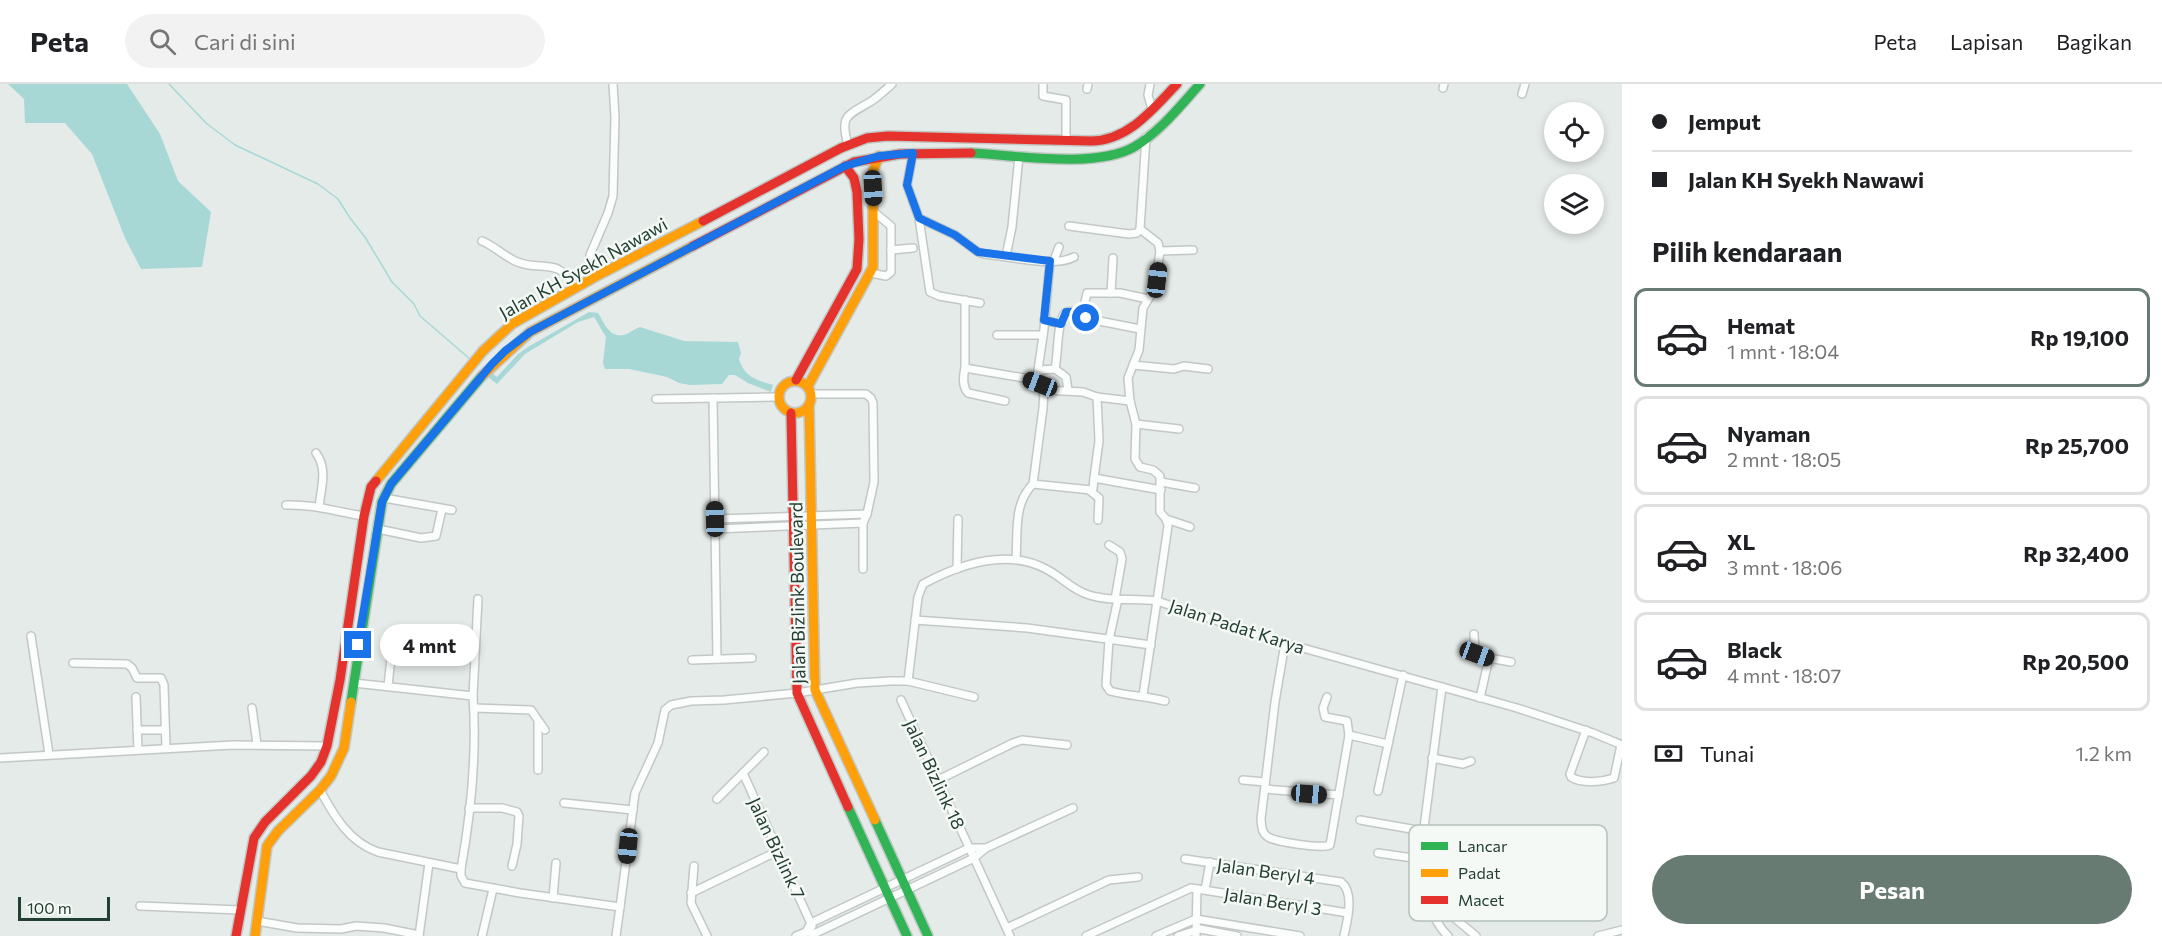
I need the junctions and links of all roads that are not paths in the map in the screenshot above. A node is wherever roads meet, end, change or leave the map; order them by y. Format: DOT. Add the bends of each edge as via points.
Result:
graph roads {
  1 [pos="613,84"];
  2 [pos="892,84"];
  3 [pos="1043,84"];
  4 [pos="1150,84"];
  5 [pos="1177,84"];
  6 [pos="1200,84"];
  7 [pos="1525,84"];
  8 [pos="1522,94"];
  9 [pos="1152,109"];
  10 [pos="1146,137"];
  11 [pos="1066,140"];
  12 [pos="848,145"];
  13 [pos="913,153"];
  14 [pos="879,156"];
  15 [pos="1019,156"];
  16 [pos="845,166"];
  17 [pos="874,212"];
  18 [pos="919,218"];
  19 [pos="1069,226"];
  20 [pos="1140,229"];
  21 [pos="482,242"];
  22 [pos="1059,247"];
  23 [pos="913,248"];
  24 [pos="891,250"];
  25 [pos="1193,250"];
  26 [pos="1160,251"];
  27 [pos="1006,256"];
  28 [pos="1074,257"];
  29 [pos="1113,258"];
  30 [pos="1052,260"];
  31 [pos="871,273"];
  32 [pos="593,278"];
  33 [pos="576,288"];
  34 [pos="1111,293"];
  35 [pos="1148,299"];
  36 [pos="965,300"];
  37 [pos="980,303"];
  38 [pos="1083,312"];
  39 [pos="1044,320"];
  40 [pos="1061,324"];
  41 [pos="1140,329"];
  42 [pos="997,335"];
  43 [pos="1043,335"];
  44 [pos="1133,364"];
  45 [pos="965,368"];
  46 [pos="1055,369"];
  47 [pos="1208,369"];
  48 [pos="1038,370"];
  49 [pos="799,376"];
  50 [pos="1042,387"];
  51 [pos="810,390"];
  52 [pos="1068,390"];
  53 [pos="778,397"];
  54 [pos="1097,397"];
  55 [pos="713,398"];
  56 [pos="656,399"];
  57 [pos="1005,401"];
  58 [pos="1130,401"];
  59 [pos="809,405"];
  60 [pos="791,413"];
  61 [pos="1136,424"];
  62 [pos="1179,429"];
  63 [pos="316,453"];
  64 [pos="1094,478"];
  65 [pos="1033,484"];
  66 [pos="1161,486"];
  67 [pos="1195,488"];
  68 [pos="1089,490"];
  69 [pos="384,498"];
  70 [pos="286,506"];
  71 [pos="318,507"];
  72 [pos="442,508"];
  73 [pos="452,510"];
  74 [pos="867,514"];
  75 [pos="364,516"];
  76 [pos="715,519"];
  77 [pos="958,519"];
  78 [pos="1166,519"];
  79 [pos="811,520"];
  80 [pos="1098,520"];
  81 [pos="793,521"];
  82 [pos="862,523"];
  83 [pos="1190,527"];
  84 [pos="378,529"];
  85 [pos="715,529"];
  86 [pos="1108,545"];
  87 [pos="1016,560"];
  88 [pos="863,569"];
  89 [pos="957,569"];
  90 [pos="478,599"];
  91 [pos="1116,599"];
  92 [pos="1158,601"];
  93 [pos="915,620"];
  94 [pos="1474,634"];
  95 [pos="31,636"];
  96 [pos="393,639"];
  97 [pos="1109,640"];
  98 [pos="345,643"];
  99 [pos="1285,643"];
  100 [pos="358,645"];
  101 [pos="1151,645"];
  102 [pos="752,658"];
  103 [pos="1489,658"];
  104 [pos="717,659"];
  105 [pos="692,660"];
  106 [pos="1511,662"];
  107 [pos="73,663"];
  108 [pos="796,672"];
  109 [pos="813,672"];
  110 [pos="1403,675"];
  111 [pos="908,681"];
  112 [pos="354,683"];
  113 [pos="388,686"];
  114 [pos="1442,687"];
  115 [pos="815,690"];
  116 [pos="797,693"];
  117 [pos="1143,695"];
  118 [pos="473,696"];
  119 [pos="135,697"];
  120 [pos="974,697"];
  121 [pos="1327,697"];
  122 [pos="1480,698"];
  123 [pos="901,700"];
  124 [pos="1165,701"];
  125 [pos="252,708"];
  126 [pos="474,708"];
  127 [pos="822,709"];
  128 [pos="807,717"];
  129 [pos="538,720"];
  130 [pos="137,730"];
  131 [pos="165,730"];
  132 [pos="545,730"];
  133 [pos="1586,730"];
  134 [pos="1349,735"];
  135 [pos="257,744"];
  136 [pos="1388,744"];
  137 [pos="1067,745"];
  138 [pos="1621,745"];
  139 [pos="327,746"];
  140 [pos="166,748"];
  141 [pos="138,750"];
  142 [pos="764,752"];
  143 [pos="49,754"];
  144 [pos="0,758"];
  145 [pos="1432,758"];
  146 [pos="1471,761"];
  147 [pos="538,770"];
  148 [pos="743,773"];
  149 [pos="938,780"];
  150 [pos="1243,780"];
  151 [pos="1265,786"];
  152 [pos="320,790"];
  153 [pos="1378,791"];
  154 [pos="1339,795"];
  155 [pos="717,798"];
  156 [pos="564,802"];
  157 [pos="470,808"];
  158 [pos="1073,808"];
  159 [pos="633,810"];
  160 [pos="1360,820"];
  161 [pos="1425,825"];
  162 [pos="1409,828"];
  163 [pos="969,848"];
  164 [pos="986,848"];
  165 [pos="778,851"];
  166 [pos="1378,853"];
  167 [pos="1409,856"];
  168 [pos="975,858"];
  169 [pos="1185,859"];
  170 [pos="1210,862"];
  171 [pos="429,863"];
  172 [pos="556,863"];
  173 [pos="512,866"];
  174 [pos="694,866"];
  175 [pos="461,869"];
  176 [pos="1138,877"];
  177 [pos="905,885"];
  178 [pos="493,889"];
  179 [pos="886,889"];
  180 [pos="1201,889"];
  181 [pos="691,893"];
  182 [pos="553,898"];
  183 [pos="891,898"];
  184 [pos="140,906"];
  185 [pos="620,907"];
  186 [pos="240,910"];
  187 [pos="1348,913"];
  188 [pos="257,921"];
  189 [pos="1437,921"];
  190 [pos="1458,921"];
  191 [pos="811,923"];
  192 [pos="1195,927"];
  193 [pos="1007,928"];
  194 [pos="1622,930"];
  195 [pos="806,932"];
  196 [pos="817,934"];
  197 [pos="419,935"];
  198 [pos="1603,935"];
  199 [pos="236,936"];
  200 [pos="255,936"];
  201 [pos="482,936"];
  202 [pos="616,936"];
  203 [pos="707,936"];
  204 [pos="796,936"];
  205 [pos="908,936"];
  206 [pos="928,936"];
  207 [pos="1010,936"];
  208 [pos="1086,936"];
  209 [pos="1156,936"];
  210 [pos="1178,936"];
  211 [pos="1237,936"];
  212 [pos="1300,936"];
  213 [pos="1344,936"];
  214 [pos="1448,936"];
  215 [pos="1476,936"];
  1 -- 32 [label="street" via="613,196 590,255"];
  2 -- 12 [label="street" via="876,99 849,113 843,129"];
  3 -- 11 [label="street" via="1043,96 1065,100"];
  4 -- 9 [label="street"];
  5 -- 9 [label="main road, Jalan KH Syekh Nawawi"];
  6 -- 10 [label="main road, Jalan KH Syekh Nawawi"];
  7 -- 8 [label="street"];
  9 -- 11 [label="main road, Jalan KH Syekh Nawawi" via="1110,139"];
  10 -- 15 [label="main road, Jalan KH Syekh Nawawi" via="1128,150 1112,155"];
  10 -- 20 [label="street"];
  11 -- 12 [label="main road, Jalan KH Syekh Nawawi" via="877,136"];
  12 -- 32 [label="main road, Jalan KH Syekh Nawawi"];
  13 -- 14 [label="main road, Jalan KH Syekh Nawawi"];
  13 -- 15 [label="main road, Jalan KH Syekh Nawawi"];
  13 -- 18 [label="street" via="907,185"];
  14 -- 16 [label="main road, Jalan KH Syekh Nawawi"];
  14 -- 17 [label="main road" via="873,171"];
  15 -- 27 [label="street"];
  16 -- 49 [label="main road" via="854,178 857,192 857,269"];
  16 -- 69 [label="main road, Jalan KH Syekh Nawawi" via="530,332 492,364 391,484"];
  17 -- 24 [label="street" via="891,226"];
  17 -- 31 [label="main road"];
  18 -- 27 [label="street" via="955,235 978,252"];
  18 -- 36 [label="street" via="930,292"];
  19 -- 20 [label="street" via="1130,234"];
  20 -- 26 [label="street" via="1158,243"];
  21 -- 33 [label="street" via="515,261 559,269"];
  22 -- 30 [label="street"];
  23 -- 24 [label="street"];
  24 -- 31 [label="street" via="890,275"];
  25 -- 26 [label="street"];
  26 -- 35 [label="street" via="1155,288"];
  27 -- 30 [label="street"];
  28 -- 30 [label="street"];
  29 -- 34 [label="street"];
  30 -- 39 [label="street"];
  31 -- 51 [label="main road"];
  32 -- 33 [label="main road, Jalan KH Syekh Nawawi"];
  33 -- 75 [label="main road, Jalan KH Syekh Nawawi" via="512,324 490,342 371,487"];
  34 -- 35 [label="street"];
  34 -- 38 [label="street" via="1087,293"];
  35 -- 41 [label="street"];
  36 -- 37 [label="street"];
  36 -- 45 [label="street"];
  38 -- 40 [label="street" via="1065,312"];
  38 -- 41 [label="street" via="1089,319"];
  39 -- 40 [label="street"];
  39 -- 43 [label="street"];
  40 -- 46 [label="street"];
  41 -- 44 [label="street" via="1139,350"];
  42 -- 43 [label="street"];
  43 -- 48 [label="street"];
  44 -- 47 [label="street"];
  44 -- 58 [label="street" via="1128,378"];
  45 -- 50 [label="street" via="1013,376"];
  45 -- 57 [label="street" via="964,386 968,393"];
  46 -- 48 [label="street"];
  46 -- 52 [label="street" via="1066,376"];
  48 -- 50 [label="street"];
  49 -- 51 [label="main road"];
  49 -- 53 [label="main road" via="784,385"];
  50 -- 52 [label="street"];
  50 -- 65 [label="street"];
  51 -- 59 [label="main road"];
  51 -- 74 [label="street" via="866,394 871,398 874,482"];
  52 -- 54 [label="street"];
  53 -- 55 [label="street"];
  53 -- 60 [label="main road" via="784,410"];
  54 -- 58 [label="street"];
  54 -- 64 [label="street" via="1099,441"];
  55 -- 56 [label="street"];
  55 -- 76 [label="street"];
  58 -- 61 [label="street"];
  59 -- 60 [label="main road" via="804,411"];
  59 -- 79 [label="main road, Jalan Bizlink Boulevard"];
  60 -- 81 [label="main road, Jalan Bizlink Boulevard"];
  61 -- 62 [label="street"];
  61 -- 66 [label="street" via="1137,464 1157,472"];
  63 -- 71 [label="street" via="324,470"];
  64 -- 66 [label="street"];
  64 -- 68 [label="street" via="1093,489"];
  65 -- 68 [label="street"];
  65 -- 87 [label="street" via="1020,503"];
  66 -- 67 [label="street"];
  66 -- 78 [label="street, Jalan Padat Karya" via="1160,512"];
  68 -- 80 [label="street" via="1100,498"];
  69 -- 72 [label="street"];
  69 -- 84 [label="main road, Jalan KH Syekh Nawawi"];
  70 -- 71 [label="street"];
  71 -- 75 [label="street"];
  72 -- 73 [label="street"];
  72 -- 84 [label="street" via="436,536 421,538"];
  74 -- 79 [label="street"];
  74 -- 82 [label="street"];
  75 -- 98 [label="main road, Jalan KH Syekh Nawawi"];
  76 -- 81 [label="street"];
  76 -- 85 [label="street"];
  77 -- 89 [label="street"];
  78 -- 83 [label="street"];
  78 -- 92 [label="street, Jalan Padat Karya" via="1168,531"];
  79 -- 81 [label="street"];
  79 -- 82 [label="street"];
  79 -- 109 [label="main road, Jalan Bizlink Boulevard"];
  81 -- 85 [label="street"];
  81 -- 108 [label="main road, Jalan Bizlink Boulevard"];
  82 -- 88 [label="street"];
  84 -- 100 [label="main road, Jalan KH Syekh Nawawi"];
  85 -- 104 [label="street"];
  86 -- 91 [label="street" via="1120,552 1122,559"];
  87 -- 89 [label="street" via="980,561"];
  87 -- 91 [label="street" via="1047,569 1076,591"];
  89 -- 93 [label="street" via="923,584"];
  90 -- 118 [label="street"];
  91 -- 92 [label="street"];
  91 -- 97 [label="street"];
  92 -- 99 [label="street, Jalan Padat Karya"];
  92 -- 101 [label="street"];
  93 -- 97 [label="street" via="1027,628"];
  93 -- 111 [label="street"];
  94 -- 103 [label="street" via="1475,652"];
  95 -- 143 [label="street"];
  96 -- 113 [label="street"];
  97 -- 101 [label="street"];
  97 -- 117 [label="street" via="1106,685 1110,691"];
  98 -- 100 [label="main road"];
  98 -- 139 [label="main road, Jalan KH Syekh Nawawi"];
  99 -- 110 [label="street, Jalan Padat Karya"];
  99 -- 151 [label="street"];
  100 -- 112 [label="main road, Jalan KH Syekh Nawawi"];
  101 -- 117 [label="street"];
  102 -- 104 [label="street"];
  103 -- 106 [label="street"];
  103 -- 122 [label="street"];
  104 -- 105 [label="street"];
  107 -- 131 [label="street" via="128,664 137,678 161,678"];
  108 -- 109 [label="main road"];
  108 -- 116 [label="main road, Jalan Bizlink Boulevard"];
  109 -- 115 [label="main road, Jalan Bizlink Boulevard"];
  110 -- 114 [label="street, Jalan Padat Karya"];
  110 -- 136 [label="street"];
  111 -- 115 [label="street"];
  111 -- 120 [label="street"];
  112 -- 113 [label="street"];
  112 -- 152 [label="main road, Jalan KH Syekh Nawawi" via="344,748"];
  113 -- 118 [label="street"];
  114 -- 122 [label="street, Jalan Padat Karya"];
  114 -- 145 [label="street"];
  115 -- 116 [label="street"];
  115 -- 127 [label="main road, Jalan Bizlink Boulevard"];
  116 -- 128 [label="main road, Jalan Bizlink Boulevard"];
  116 -- 159 [label="street" via="671,705 665,710 658,743 635,793"];
  117 -- 124 [label="street"];
  118 -- 126 [label="street"];
  119 -- 130 [label="street"];
  121 -- 134 [label="street" via="1325,717 1347,721"];
  122 -- 133 [label="street, Jalan Padat Karya"];
  123 -- 149 [label="street, Jalan Bizlink 18"];
  125 -- 135 [label="street"];
  126 -- 129 [label="street" via="528,709"];
  126 -- 157 [label="street"];
  127 -- 128 [label="main road"];
  127 -- 177 [label="main road, Jalan Bizlink Boulevard"];
  128 -- 179 [label="main road, Jalan Bizlink Boulevard"];
  129 -- 132 [label="street"];
  129 -- 147 [label="street"];
  130 -- 131 [label="street"];
  130 -- 141 [label="street"];
  131 -- 140 [label="street"];
  133 -- 138 [label="street, Jalan Padat Karya"];
  133 -- 138 [label="street" via="1570,774 1579,781 1614,778"];
  134 -- 136 [label="street"];
  134 -- 154 [label="street"];
  135 -- 139 [label="street"];
  135 -- 140 [label="street"];
  136 -- 153 [label="street"];
  137 -- 149 [label="street" via="1022,740"];
  139 -- 186 [label="main road, Jalan KH Syekh Nawawi" via="311,777 254,838"];
  140 -- 141 [label="street"];
  141 -- 143 [label="street"];
  142 -- 148 [label="street"];
  143 -- 144 [label="street"];
  145 -- 146 [label="street" via="1462,764"];
  145 -- 161 [label="street"];
  148 -- 155 [label="street"];
  148 -- 165 [label="street, Jalan Bizlink 7"];
  149 -- 163 [label="street, Jalan Bizlink 18"];
  150 -- 151 [label="street"];
  151 -- 154 [label="street"];
  151 -- 154 [label="street" via="1261,819 1266,835 1325,847 1331,842"];
  152 -- 171 [label="street" via="331,811 359,844"];
  152 -- 188 [label="main road, Jalan KH Syekh Nawawi" via="267,846"];
  156 -- 159 [label="street"];
  157 -- 173 [label="street" via="517,812"];
  157 -- 175 [label="street"];
  158 -- 164 [label="street"];
  159 -- 185 [label="street"];
  160 -- 162 [label="street"];
  163 -- 164 [label="street"];
  163 -- 168 [label="street, Jalan Bizlink 18"];
  163 -- 177 [label="street"];
  164 -- 168 [label="street"];
  165 -- 181 [label="street"];
  165 -- 191 [label="street, Jalan Bizlink 7"];
  166 -- 167 [label="street"];
  168 -- 177 [label="street"];
  168 -- 193 [label="street, Jalan Bizlink 18"];
  169 -- 170 [label="street, Jalan Beryl 4"];
  170 -- 180 [label="street"];
  170 -- 187 [label="street, Jalan Beryl 4" via="1341,882 1345,885"];
  171 -- 175 [label="street"];
  171 -- 197 [label="street"];
  172 -- 182 [label="street"];
  174 -- 181 [label="street"];
  175 -- 178 [label="street" via="465,883"];
  176 -- 193 [label="street" via="1109,880"];
  177 -- 179 [label="street"];
  177 -- 183 [label="street"];
  177 -- 206 [label="main road, Jalan Bizlink Boulevard"];
  178 -- 182 [label="street"];
  178 -- 201 [label="street"];
  179 -- 183 [label="main road, Jalan Bizlink Boulevard"];
  179 -- 191 [label="street"];
  180 -- 187 [label="street, Jalan Beryl 3"];
  180 -- 192 [label="street"];
  180 -- 208 [label="street" via="1185,889"];
  181 -- 203 [label="street" via="693,908"];
  182 -- 185 [label="street"];
  183 -- 196 [label="street"];
  183 -- 205 [label="main road, Jalan Bizlink Boulevard"];
  184 -- 186 [label="street"];
  185 -- 202 [label="street"];
  186 -- 199 [label="main road, Jalan KH Syekh Nawawi"];
  187 -- 213 [label="street"];
  188 -- 197 [label="street" via="297,928 384,928"];
  188 -- 200 [label="main road, Jalan KH Syekh Nawawi"];
  189 -- 214 [label="street"];
  190 -- 215 [label="street"];
  191 -- 195 [label="street"];
  191 -- 196 [label="street, Jalan Bizlink 7"];
  192 -- 209 [label="street"];
  192 -- 210 [label="street"];
  192 -- 211 [label="street"];
  192 -- 212 [label="street"];
  193 -- 207 [label="street, Jalan Bizlink 18"];
  194 -- 198 [label="street"];
  195 -- 196 [label="street"];
  195 -- 204 [label="street"];
}
